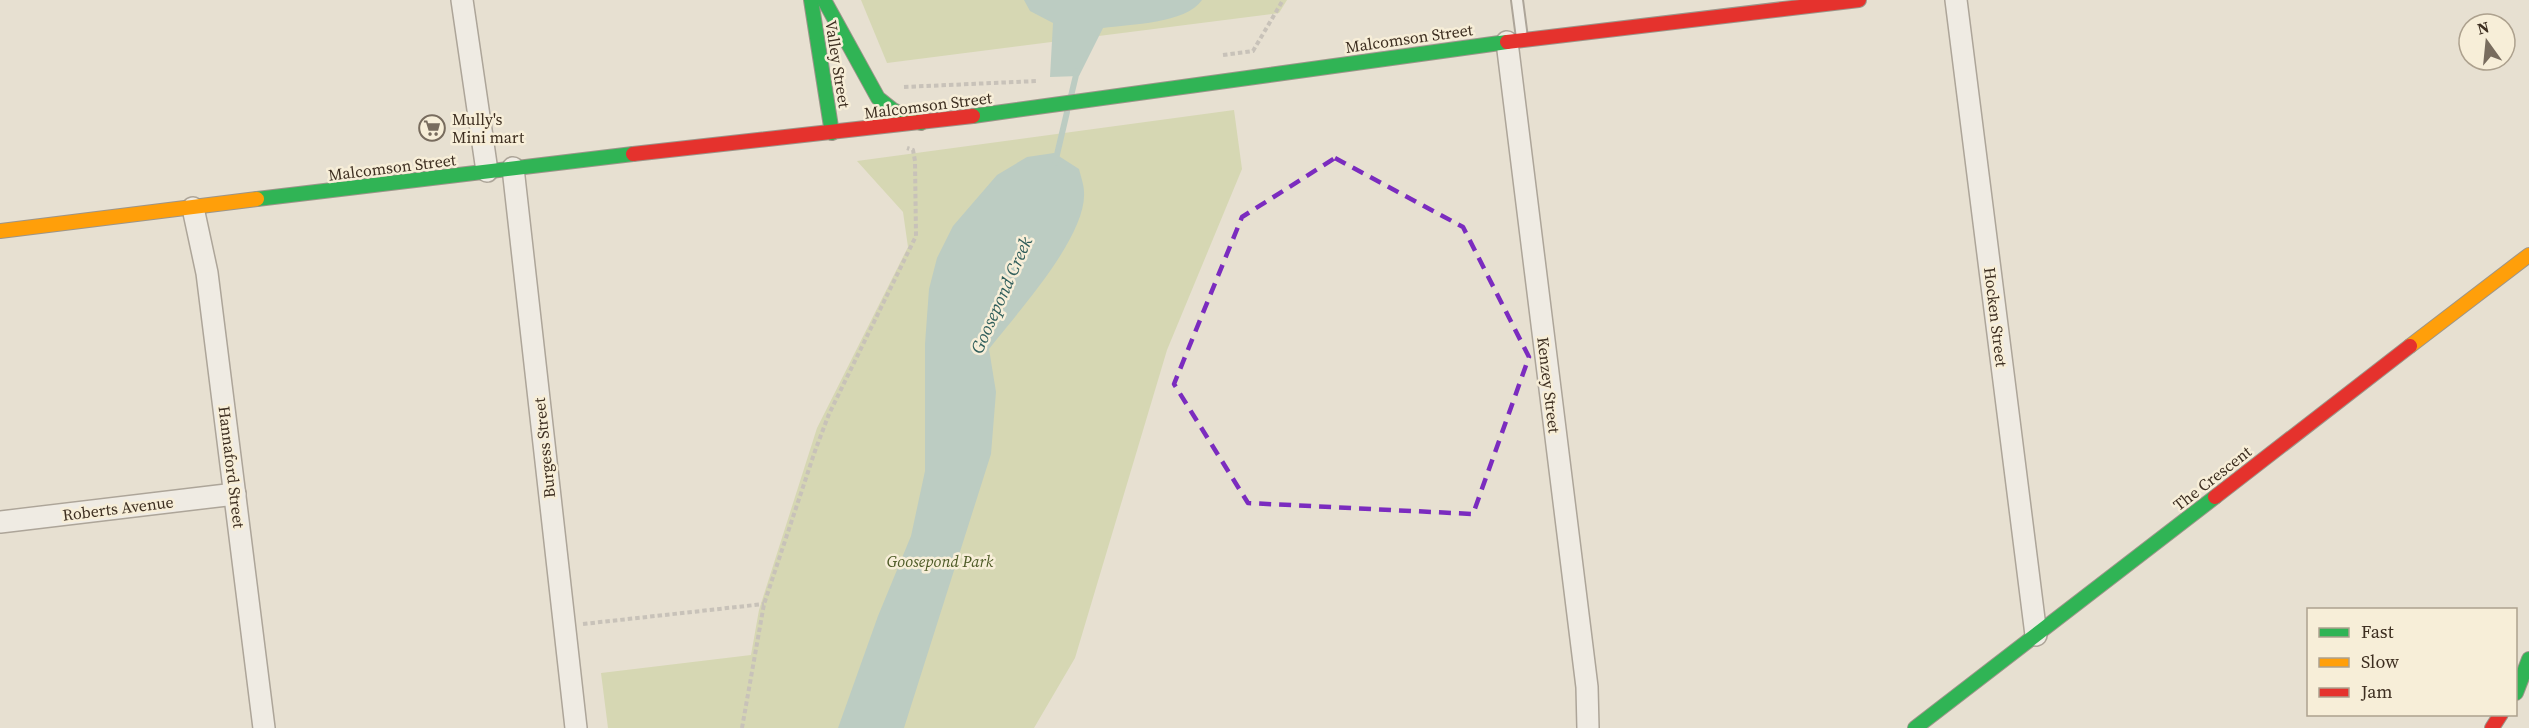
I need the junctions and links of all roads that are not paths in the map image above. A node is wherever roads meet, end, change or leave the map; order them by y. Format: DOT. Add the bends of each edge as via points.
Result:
graph roads {
  1 [pos="462,0"];
  2 [pos="811,0"];
  3 [pos="824,0"];
  4 [pos="1517,0"];
  5 [pos="1858,0"];
  6 [pos="1956,0"];
  7 [pos="1781,4"];
  8 [pos="1515,41"];
  9 [pos="921,123"];
  10 [pos="832,133"];
  11 [pos="513,168"];
  12 [pos="487,171"];
  13 [pos="193,208"];
  14 [pos="0,231"];
  15 [pos="2529,255"];
  16 [pos="235,494"];
  17 [pos="0,522"];
  18 [pos="2036,635"];
  19 [pos="2529,659"];
  20 [pos="2529,678"];
  21 [pos="2517,690"];
  22 [pos="2517,692"];
  23 [pos="264,728"];
  24 [pos="576,728"];
  25 [pos="1588,728"];
  26 [pos="1915,728"];
  1 -- 12 [label="street"];
  2 -- 10 [label="main road, Valley Street"];
  3 -- 9 [label="main road" via="878,98"];
  4 -- 8 [label="lane"];
  5 -- 7 [label="main road, Malcomson Street"];
  6 -- 18 [label="street, Hocken Street"];
  7 -- 8 [label="main road, Malcomson Street"];
  8 -- 9 [label="main road, Malcomson Street"];
  8 -- 25 [label="street, Kenzey Street" via="1587,687"];
  9 -- 10 [label="main road, Malcomson Street"];
  10 -- 11 [label="main road, Malcomson Street"];
  11 -- 12 [label="main road, Malcomson Street"];
  11 -- 24 [label="street, Burgess Street"];
  12 -- 13 [label="main road, Malcomson Street"];
  13 -- 14 [label="main road, Malcomson Street"];
  13 -- 16 [label="street, Hannaford Street" via="207,273"];
  15 -- 18 [label="main road, The Crescent"];
  16 -- 17 [label="street, Roberts Avenue"];
  16 -- 23 [label="street, Hannaford Street"];
  18 -- 26 [label="main road, The Crescent"];
  19 -- 21 [label="main road"];
  20 -- 22 [label="main road"];
}
